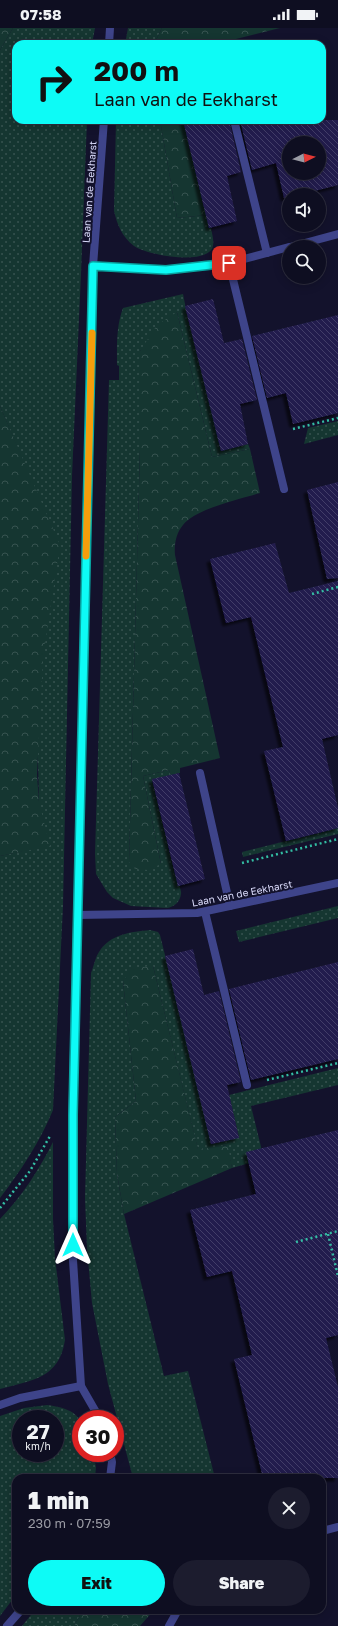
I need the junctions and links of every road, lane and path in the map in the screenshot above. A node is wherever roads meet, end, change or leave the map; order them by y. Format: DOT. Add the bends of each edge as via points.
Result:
graph roads {
  1 [pos="110,28"];
  2 [pos="109,40"];
  3 [pos="104,124"];
  4 [pos="235,124"];
  5 [pos="338,234"];
  6 [pos="315,240"];
  7 [pos="282,249"];
  8 [pos="267,253"];
  9 [pos="229,263"];
  10 [pos="93,266"];
  11 [pos="338,418"];
  12 [pos="293,429"];
  13 [pos="284,489"];
  14 [pos="338,587"];
  15 [pos="312,594"];
  16 [pos="200,773"];
  17 [pos="338,839"];
  18 [pos="222,868"];
  19 [pos="338,883"];
  20 [pos="230,906"];
  21 [pos="205,912"];
  22 [pos="77,915"];
  23 [pos="338,1063"];
  24 [pos="247,1085"];
  25 [pos="72,1130"];
  26 [pos="0,1208"];
  27 [pos="338,1231"];
  28 [pos="328,1234"];
  29 [pos="296,1242"];
  30 [pos="338,1276"];
  31 [pos="81,1386"];
  32 [pos="0,1405"];
  33 [pos="95,1410"];
  34 [pos="112,1462"];
  35 [pos="110,1474"];
  36 [pos="338,1527"];
  37 [pos="326,1530"];
  38 [pos="18,1614"];
  39 [pos="176,1614"];
  40 [pos="7,1626"];
  41 [pos="170,1626"];
  1 -- 2 [label="street"];
  3 -- 10 [label="street, Laan van de Eekharst"];
  4 -- 8 [label="street"];
  5 -- 6 [label="street"];
  7 -- 8 [label="street"];
  8 -- 9 [label="street"];
  9 -- 10 [label="street" via="166,270"];
  9 -- 13 [label="street"];
  10 -- 22 [label="street, Laan van de Eekharst"];
  11 -- 12 [label="path"];
  14 -- 15 [label="path"];
  16 -- 18 [label="street"];
  17 -- 18 [label="path"];
  18 -- 20 [label="street"];
  19 -- 20 [label="street, Laan van de Eekharst"];
  20 -- 21 [label="street, Laan van de Eekharst"];
  21 -- 22 [label="street, Laan van de Eekharst"];
  21 -- 24 [label="street"];
  22 -- 25 [label="street, Laan van de Eekharst"];
  23 -- 24 [label="path"];
  25 -- 26 [label="path" via="53,1132 30,1171"];
  25 -- 31 [label="street, Laan van de Eekharst" via="73,1260"];
  27 -- 28 [label="path"];
  28 -- 29 [label="path"];
  28 -- 30 [label="path"];
  31 -- 32 [label="street" via="20,1398"];
  31 -- 33 [label="street, Laan van de Eekharst"];
  34 -- 35 [label="street"];
  36 -- 37 [label="street"];
  38 -- 40 [label="street"];
  39 -- 41 [label="street"];
}
